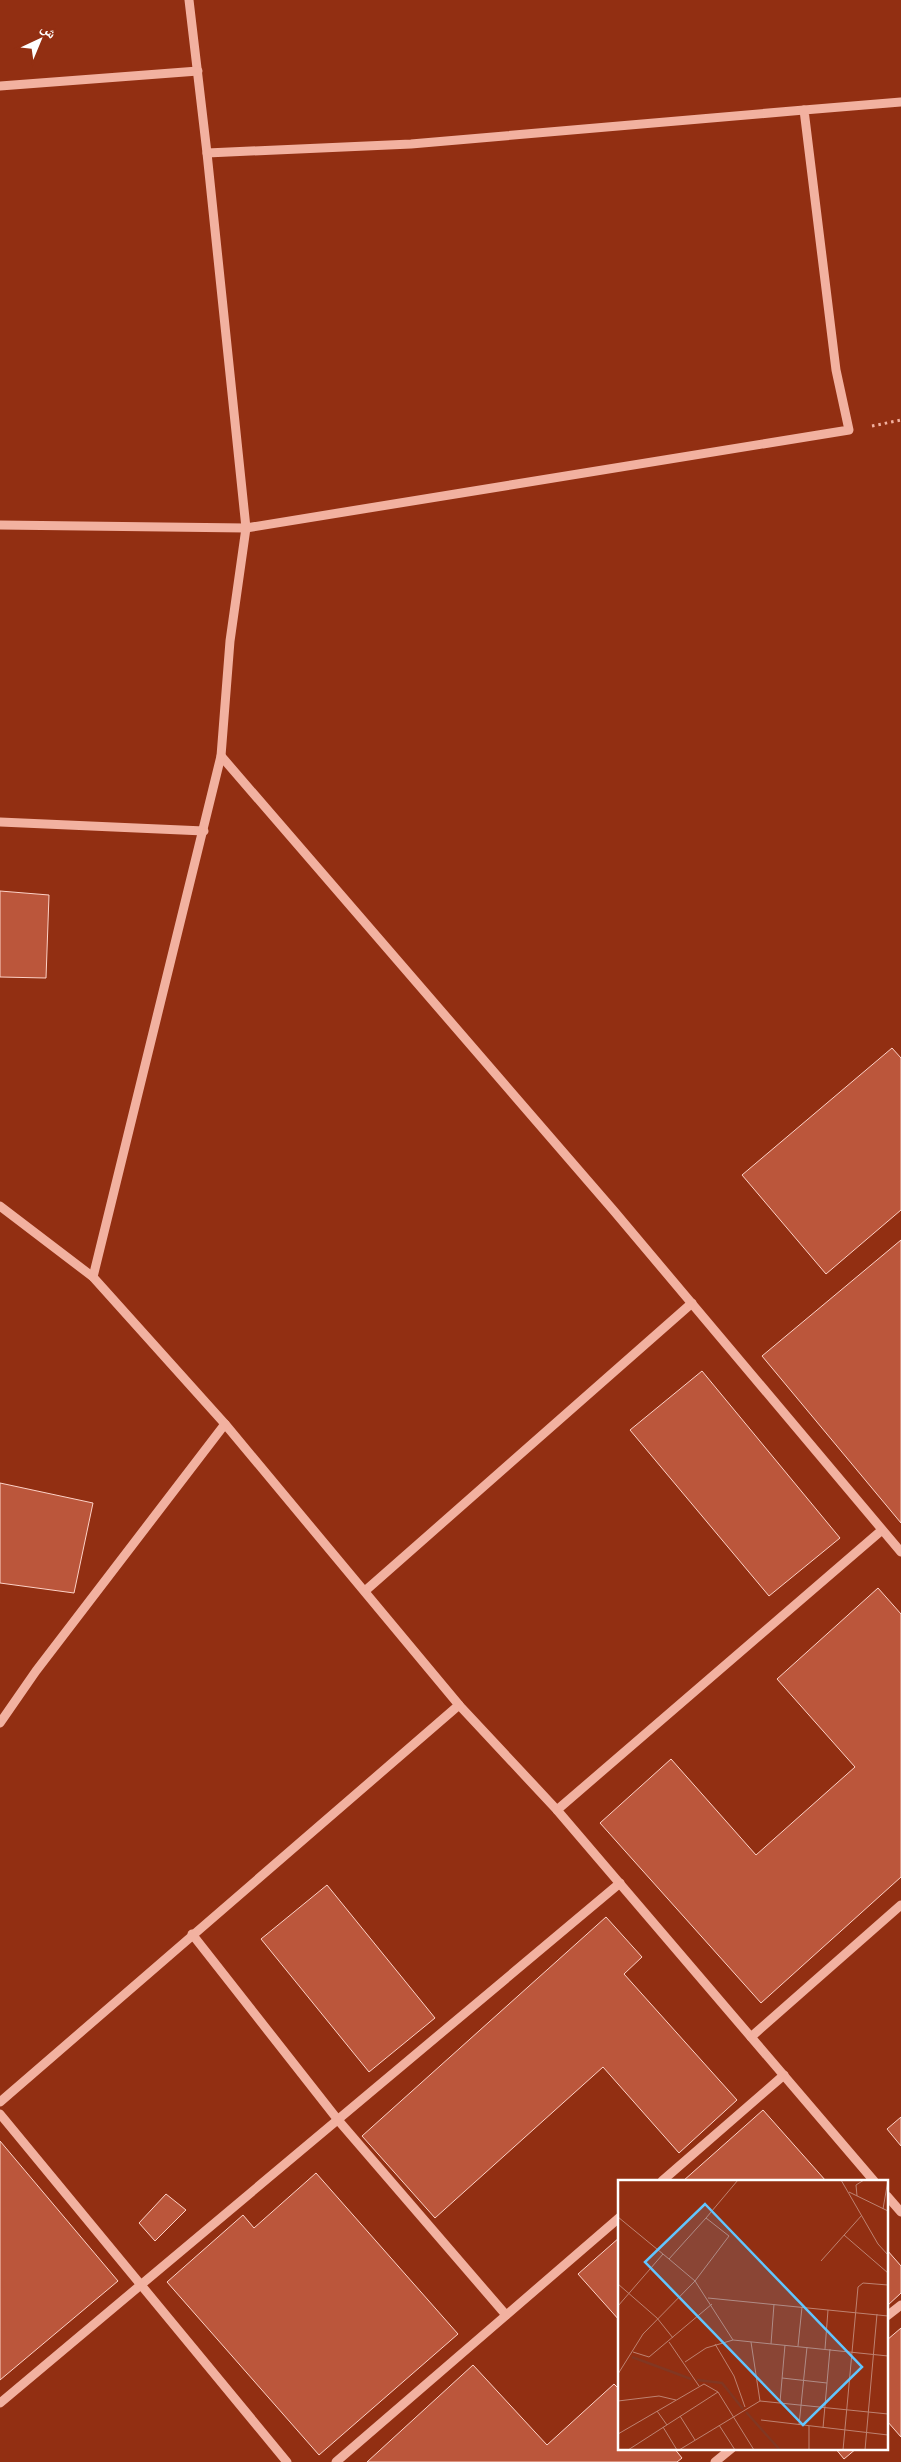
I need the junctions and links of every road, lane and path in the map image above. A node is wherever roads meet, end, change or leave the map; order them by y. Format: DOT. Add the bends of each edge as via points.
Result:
graph roads {
  1 [pos="189,0"];
  2 [pos="198,71"];
  3 [pos="0,86"];
  4 [pos="901,102"];
  5 [pos="804,110"];
  6 [pos="207,154"];
  7 [pos="0,525"];
  8 [pos="246,528"];
  9 [pos="221,756"];
  10 [pos="0,822"];
  11 [pos="204,831"];
  12 [pos="0,1206"];
  13 [pos="93,1277"];
  14 [pos="692,1303"];
  15 [pos="225,1424"];
  16 [pos="882,1530"];
  17 [pos="901,1552"];
  18 [pos="365,1591"];
  19 [pos="460,1705"];
  20 [pos="0,1724"];
  21 [pos="557,1810"];
  22 [pos="620,1883"];
  23 [pos="901,1905"];
  24 [pos="192,1934"];
  25 [pos="752,2037"];
  26 [pos="784,2075"];
  27 [pos="0,2102"];
  28 [pos="0,2114"];
  29 [pos="338,2120"];
  30 [pos="663,2180"];
  31 [pos="873,2180"];
  32 [pos="888,2197"];
  33 [pos="901,2212"];
  34 [pos="618,2219"];
  35 [pos="142,2286"];
  36 [pos="901,2305"];
  37 [pos="506,2315"];
  38 [pos="888,2315"];
  39 [pos="0,2403"];
  40 [pos="730,2450"];
  41 [pos="287,2462"];
  42 [pos="336,2462"];
  43 [pos="716,2462"];
  1 -- 2 [label="street"];
  2 -- 3 [label="street"];
  2 -- 6 [label="street"];
  4 -- 5 [label="street"];
  5 -- 6 [label="street" via="411,144"];
  5 -- 8 [label="street" via="836,370 849,430"];
  6 -- 8 [label="street"];
  7 -- 8 [label="street"];
  8 -- 9 [label="street" via="230,641"];
  9 -- 11 [label="street"];
  9 -- 14 [label="street"];
  10 -- 11 [label="street"];
  11 -- 13 [label="street"];
  12 -- 13 [label="street"];
  13 -- 15 [label="street"];
  14 -- 16 [label="street"];
  14 -- 18 [label="street"];
  15 -- 18 [label="street"];
  15 -- 20 [label="street" via="36,1671"];
  16 -- 17 [label="street"];
  16 -- 21 [label="street"];
  18 -- 19 [label="street"];
  19 -- 21 [label="street"];
  19 -- 24 [label="street"];
  21 -- 22 [label="street"];
  22 -- 25 [label="street"];
  22 -- 29 [label="street"];
  23 -- 25 [label="street"];
  24 -- 27 [label="street"];
  24 -- 29 [label="street"];
  25 -- 26 [label="street"];
  26 -- 30 [label="street"];
  26 -- 31 [label="street"];
  28 -- 35 [label="street"];
  29 -- 35 [label="street"];
  29 -- 37 [label="street"];
  32 -- 33 [label="street"];
  34 -- 37 [label="street"];
  35 -- 39 [label="street"];
  35 -- 41 [label="street"];
  36 -- 38 [label="street"];
  37 -- 42 [label="street"];
  40 -- 43 [label="street"];
}
